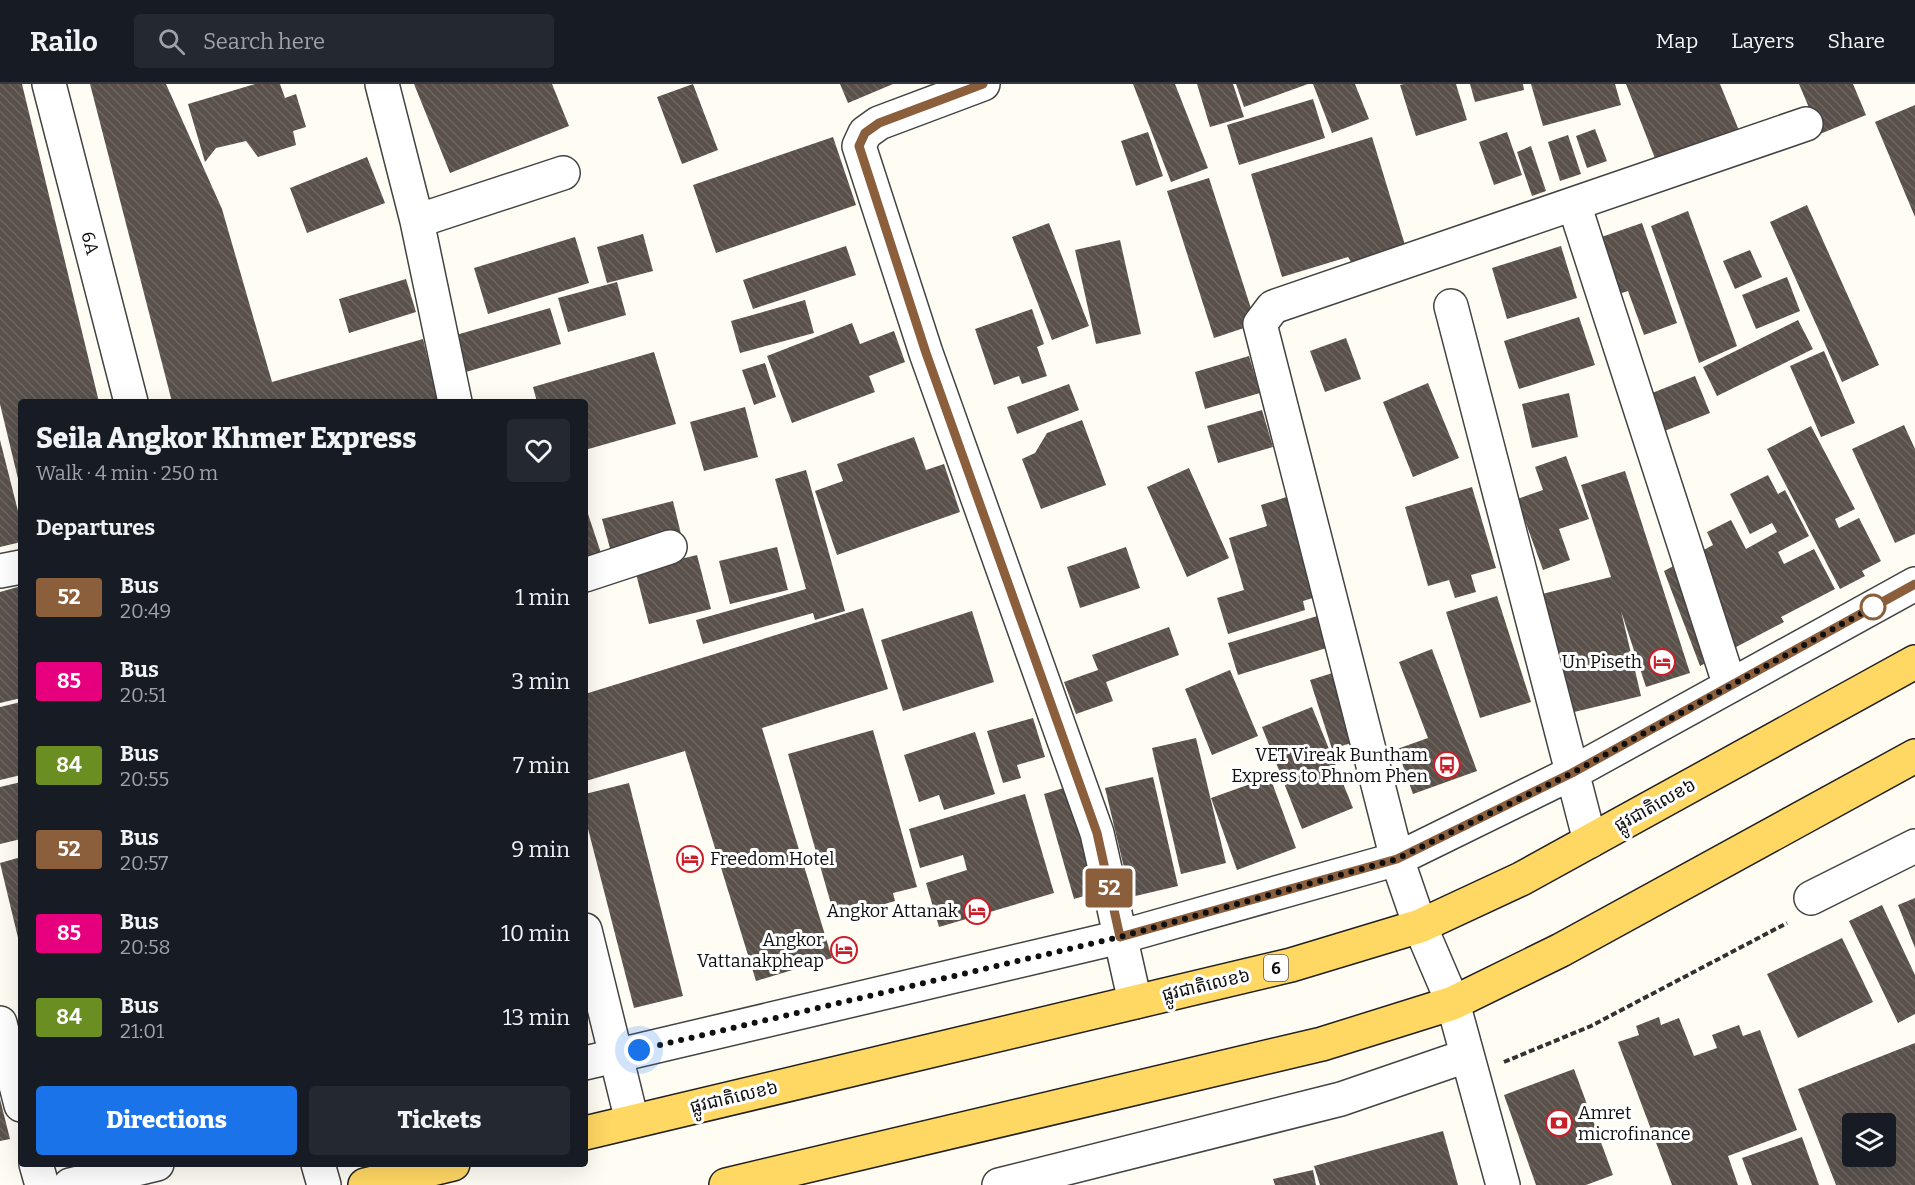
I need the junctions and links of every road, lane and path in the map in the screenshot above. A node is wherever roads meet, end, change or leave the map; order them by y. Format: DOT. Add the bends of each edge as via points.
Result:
graph roads {
  1 [pos="49,84"];
  2 [pos="381,84"];
  3 [pos="983,84"];
  4 [pos="947,90"];
  5 [pos="1806,124"];
  6 [pos="563,173"];
  7 [pos="1574,204"];
  8 [pos="417,221"];
  9 [pos="1451,306"];
  10 [pos="129,399"];
  11 [pos="454,399"];
  12 [pos="670,547"];
  13 [pos="18,568"];
  14 [pos="0,572"];
  15 [pos="588,574"];
  16 [pos="1915,584"];
  17 [pos="1915,662"];
  18 [pos="1730,686"];
  19 [pos="1915,756"];
  20 [pos="1572,773"];
  21 [pos="1590,841"];
  22 [pos="1915,846"];
  23 [pos="1397,859"];
  24 [pos="1811,898"];
  25 [pos="1788,922"];
  26 [pos="1420,926"];
  27 [pos="1120,937"];
  28 [pos="588,942"];
  29 [pos="1135,1002"];
  30 [pos="1452,1003"];
  31 [pos="0,1023"];
  32 [pos="616,1056"];
  33 [pos="588,1062"];
  34 [pos="1468,1066"];
  35 [pos="18,1093"];
  36 [pos="632,1121"];
  37 [pos="588,1132"];
  38 [pos="37,1167"];
  39 [pos="145,1167"];
  40 [pos="319,1167"];
  41 [pos="440,1167"];
  42 [pos="42,1185"];
  43 [pos="70,1185"];
  44 [pos="324,1185"];
  45 [pos="365,1185"];
  46 [pos="726,1185"];
  47 [pos="999,1185"];
  48 [pos="1503,1185"];
  1 -- 10 [label="street, 6A"];
  2 -- 8 [label="street"];
  3 -- 4 [label="street"];
  4 -- 27 [label="street" via="879,123 865,133 859,146 926,353 1097,833"];
  5 -- 7 [label="street"];
  6 -- 8 [label="street"];
  7 -- 18 [label="street"];
  7 -- 23 [label="street" via="1273,307 1260,324"];
  8 -- 11 [label="street"];
  9 -- 20 [label="street"];
  12 -- 15 [label="street"];
  13 -- 14 [label="street"];
  16 -- 18 [label="street"];
  17 -- 21 [label="main road, ផ្លូវជាតិលេខ៦ / 6"];
  18 -- 20 [label="street"];
  19 -- 30 [label="main road" via="1561,950"];
  20 -- 21 [label="street"];
  20 -- 23 [label="street"];
  21 -- 26 [label="main road, ផ្លូវជាតិលេខ៦ / 6" via="1521,879"];
  22 -- 24 [label="street"];
  23 -- 26 [label="street"];
  23 -- 27 [label="street"];
  25 -- 34 [label="path" via="1591,1026"];
  26 -- 29 [label="main road, ផ្លូវជាតិលេខ៦ / 6" via="1291,965"];
  26 -- 30 [label="street"];
  27 -- 29 [label="street"];
  27 -- 32 [label="street"];
  28 -- 32 [label="street"];
  29 -- 36 [label="main road, ផ្លូវជាតិលេខ៦ / 6"];
  30 -- 34 [label="street"];
  30 -- 46 [label="main road" via="1322,1044"];
  31 -- 35 [label="street"];
  32 -- 33 [label="street"];
  32 -- 36 [label="street"];
  34 -- 47 [label="street"];
  34 -- 48 [label="street"];
  36 -- 37 [label="main road, ផ្លូវជាតិលេខ៦ / 6"];
  38 -- 42 [label="street"];
  39 -- 43 [label="street"];
  40 -- 44 [label="street"];
  41 -- 45 [label="main road"];
}
